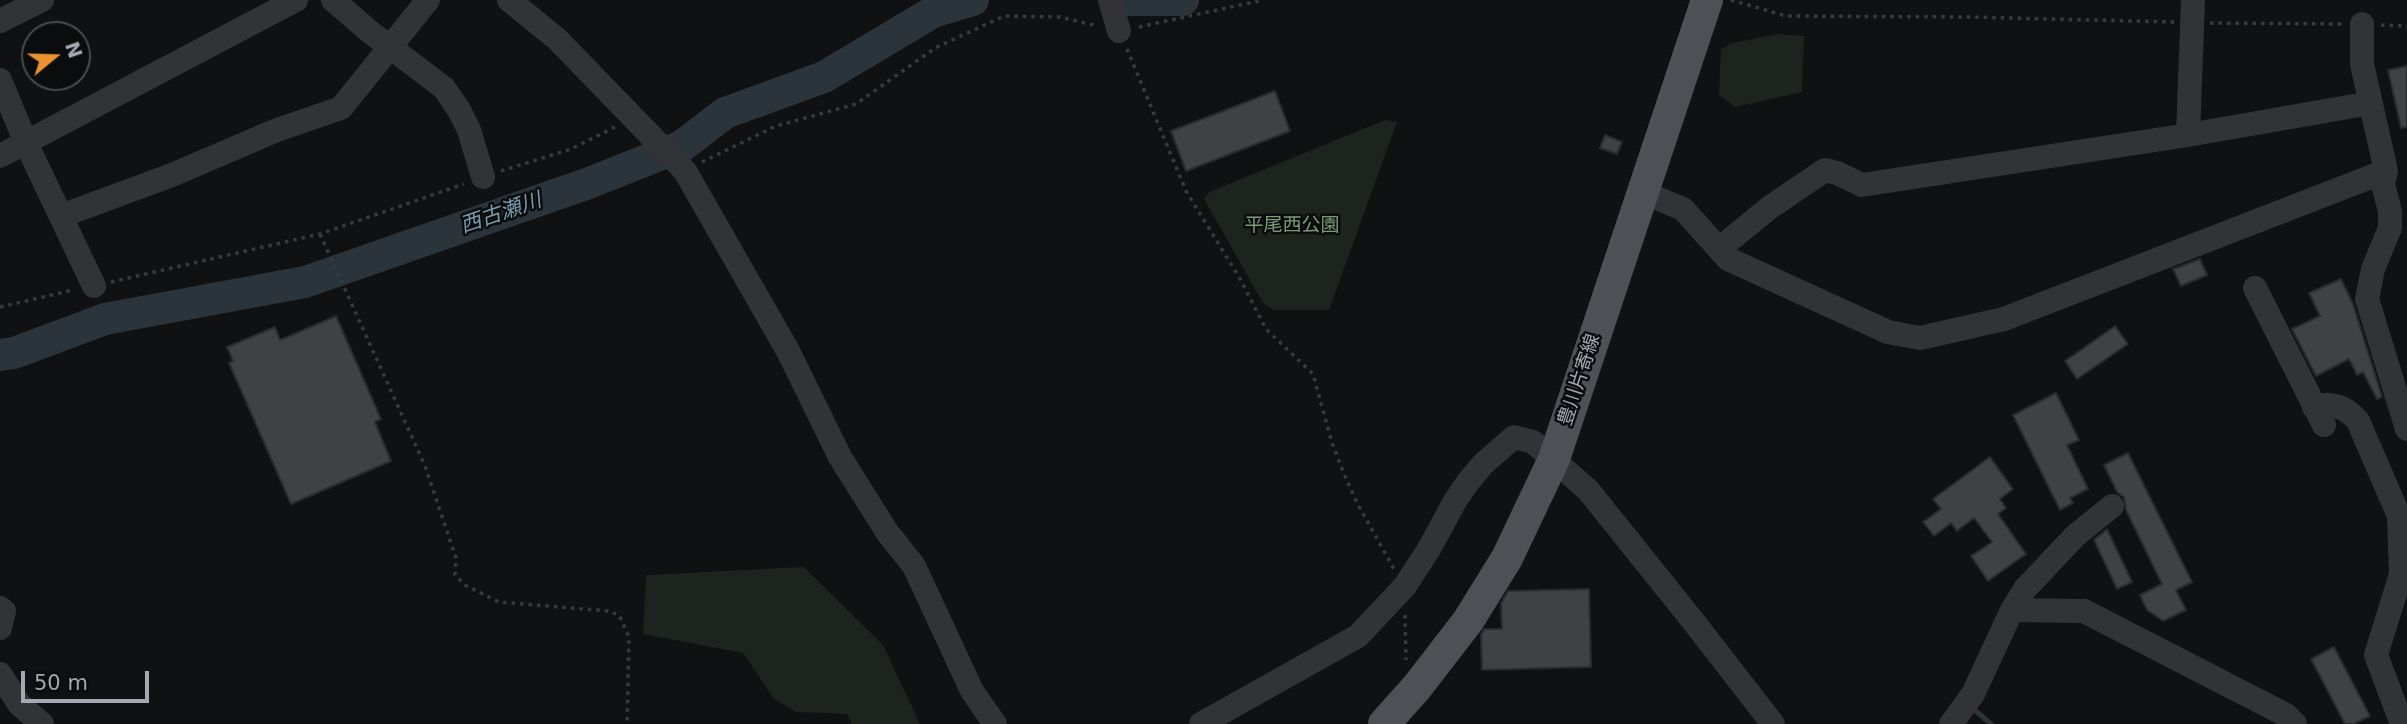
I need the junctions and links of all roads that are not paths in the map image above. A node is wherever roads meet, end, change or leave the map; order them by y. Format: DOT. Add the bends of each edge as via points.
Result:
graph roads {
  1 [pos="43,0"];
  2 [pos="296,0"];
  3 [pos="333,0"];
  4 [pos="428,0"];
  5 [pos="509,0"];
  6 [pos="1707,0"];
  7 [pos="1111,3"];
  8 [pos="2193,11"];
  9 [pos="0,21"];
  10 [pos="2362,24"];
  11 [pos="1119,31"];
  12 [pos="390,47"];
  13 [pos="0,80"];
  14 [pos="2371,103"];
  15 [pos="2188,135"];
  16 [pos="26,142"];
  17 [pos="0,156"];
  18 [pos="2386,171"];
  19 [pos="483,177"];
  20 [pos="1642,192"];
  21 [pos="61,216"];
  22 [pos="1719,249"];
  23 [pos="94,286"];
  24 [pos="2255,288"];
  25 [pos="2407,429"];
  26 [pos="1554,459"];
  27 [pos="2112,506"];
  28 [pos="2407,585"];
  29 [pos="0,608"];
  30 [pos="2012,610"];
  31 [pos="2407,617"];
  32 [pos="0,628"];
  33 [pos="0,674"];
  34 [pos="1391,721"];
  35 [pos="43,724"];
  36 [pos="995,724"];
  37 [pos="1200,724"];
  38 [pos="1773,724"];
  39 [pos="1951,724"];
  40 [pos="2295,724"];
  41 [pos="2402,724"];
  1 -- 9 [label="street"];
  2 -- 16 [label="street"];
  3 -- 12 [label="street"];
  4 -- 12 [label="street"];
  5 -- 36 [label="street" via="557,39 685,171 789,351 840,457 914,566 972,691"];
  6 -- 20 [label="main road, 豊川片寄線"];
  7 -- 11 [label="street"];
  8 -- 15 [label="street"];
  10 -- 14 [label="street" via="2362,64"];
  12 -- 19 [label="street" via="444,88 470,130"];
  12 -- 21 [label="street" via="341,108"];
  13 -- 16 [label="street"];
  14 -- 15 [label="street"];
  14 -- 18 [label="street"];
  15 -- 22 [label="street" via="1862,185 1825,170"];
  16 -- 17 [label="street"];
  16 -- 21 [label="street"];
  18 -- 22 [label="street" via="2004,319 1920,338 1888,332 1728,259"];
  18 -- 25 [label="street" via="2383,184 2390,228 2367,299"];
  20 -- 22 [label="street" via="1683,209"];
  20 -- 26 [label="main road, 豊川片寄線"];
  21 -- 23 [label="street"];
  24 -- 41 [label="street" via="2319,416 2325,404 2347,411 2358,421 2399,516 2401,574 2376,655"];
  26 -- 34 [label="main road, 豊川片寄線" via="1507,558 1468,621"];
  26 -- 37 [label="street" via="1533,442 1514,438 1468,482 1405,586 1358,636"];
  26 -- 38 [label="street" via="1596,500"];
  27 -- 30 [label="street" via="2075,536 2025,589"];
  28 -- 31 [label="street"];
  29 -- 32 [label="street" via="4,611"];
  30 -- 39 [label="street" via="1973,694"];
  30 -- 40 [label="street" via="2084,611 2286,715"];
  33 -- 35 [label="street" via="19,704"];
}
